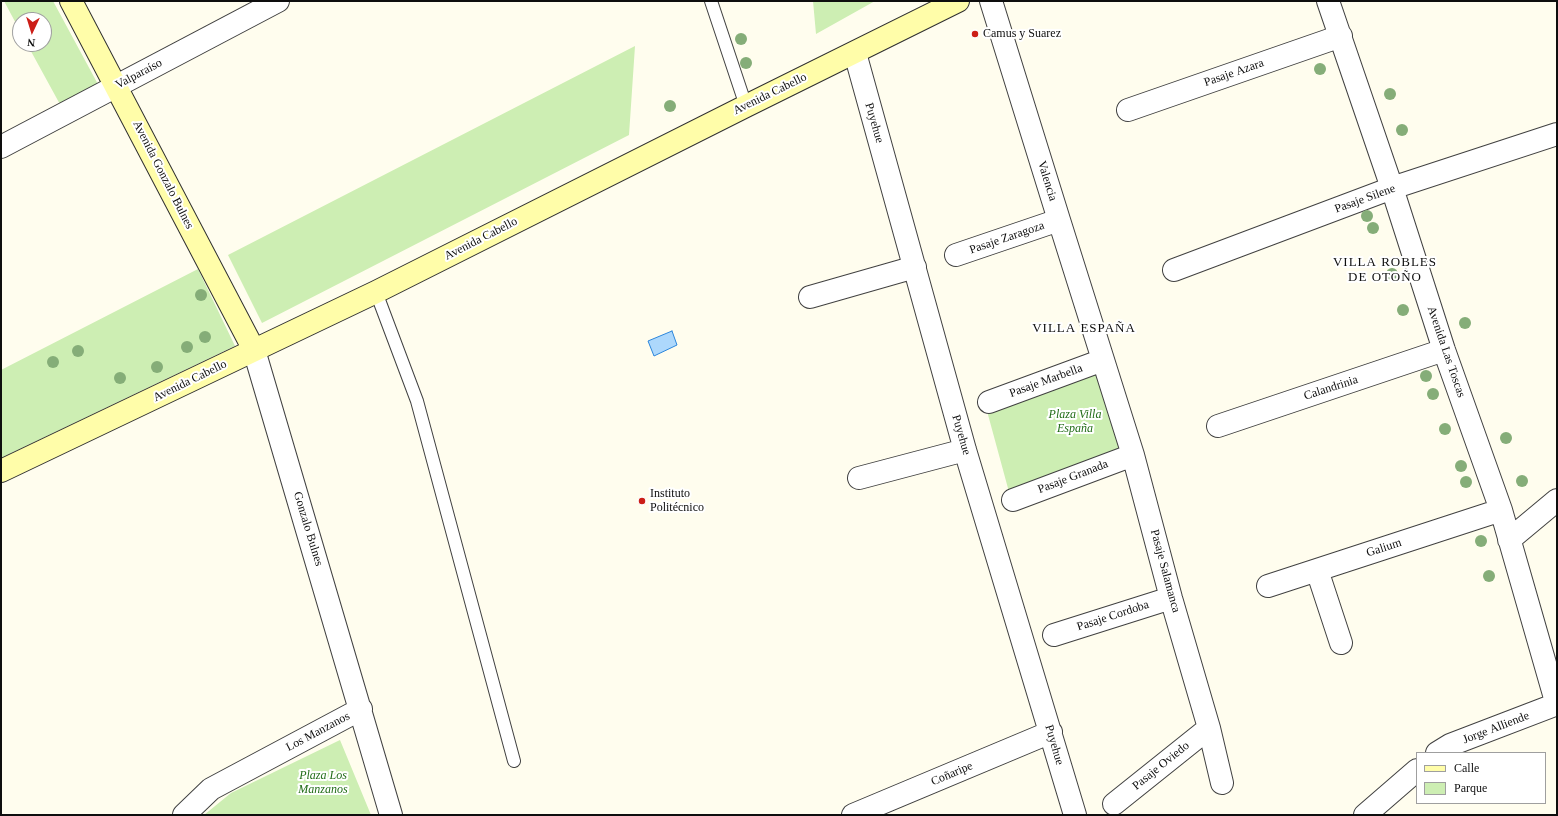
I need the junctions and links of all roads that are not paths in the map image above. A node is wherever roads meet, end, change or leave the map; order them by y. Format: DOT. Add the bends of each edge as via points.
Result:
graph roads {
  1 [pos="71,1"];
  2 [pos="278,1"];
  3 [pos="710,1"];
  4 [pos="958,1"];
  5 [pos="991,1"];
  6 [pos="1328,1"];
  7 [pos="1341,36"];
  8 [pos="855,53"];
  9 [pos="117,86"];
  10 [pos="746,106"];
  11 [pos="1128,110"];
  12 [pos="1557,134"];
  13 [pos="1,147"];
  14 [pos="1392,188"];
  15 [pos="1059,220"];
  16 [pos="956,255"];
  17 [pos="915,267"];
  18 [pos="1174,270"];
  19 [pos="376,292"];
  20 [pos="810,297"];
  21 [pos="254,350"];
  22 [pos="1444,350"];
  23 [pos="1103,360"];
  24 [pos="989,402"];
  25 [pos="1218,426"];
  26 [pos="965,450"];
  27 [pos="1133,455"];
  28 [pos="1,471"];
  29 [pos="858,478"];
  30 [pos="1013,500"];
  31 [pos="1557,500"];
  32 [pos="1501,510"];
  33 [pos="1509,540"];
  34 [pos="1317,570"];
  35 [pos="1268,586"];
  36 [pos="1171,598"];
  37 [pos="1054,635"];
  38 [pos="1341,643"];
  39 [pos="1557,705"];
  40 [pos="361,709"];
  41 [pos="1209,728"];
  42 [pos="1051,732"];
  43 [pos="1439,752"];
  44 [pos="514,761"];
  45 [pos="1416,771"];
  46 [pos="1222,783"];
  47 [pos="1114,804"];
  48 [pos="184,815"];
  49 [pos="391,815"];
  50 [pos="854,815"];
  51 [pos="1075,815"];
  52 [pos="1365,815"];
  1 -- 9 [label="street, Avenida Gonzalo Bulnes"];
  2 -- 9 [label="street, Valparaíso"];
  3 -- 10 [label="lane"];
  4 -- 8 [label="street, Avenida Cabello"];
  5 -- 15 [label="street, Valencia"];
  6 -- 7 [label="street, Avenida Las Toscas"];
  7 -- 11 [label="street, Pasaje Azara"];
  7 -- 14 [label="street, Avenida Las Toscas"];
  8 -- 10 [label="street, Avenida Cabello"];
  8 -- 17 [label="street, Puyehue"];
  9 -- 13 [label="street, Valparaíso"];
  9 -- 21 [label="street, Avenida Gonzalo Bulnes"];
  10 -- 19 [label="street, Avenida Cabello"];
  12 -- 14 [label="street, Pasaje Silene"];
  14 -- 18 [label="street, Pasaje Silene"];
  14 -- 22 [label="street, Avenida Las Toscas"];
  15 -- 16 [label="street, Pasaje Zaragoza"];
  15 -- 23 [label="street, Valencia"];
  17 -- 20 [label="street"];
  17 -- 26 [label="street, Puyehue"];
  19 -- 21 [label="street, Avenida Cabello"];
  19 -- 44 [label="lane" via="417,401"];
  21 -- 28 [label="street, Avenida Cabello"];
  21 -- 40 [label="street, Gonzalo Bulnes"];
  22 -- 25 [label="street, Calandrinia"];
  22 -- 32 [label="street, Avenida Las Toscas"];
  23 -- 24 [label="street, Pasaje Marbella"];
  23 -- 27 [label="street, Pasaje Salamanca"];
  26 -- 29 [label="street"];
  26 -- 42 [label="street, Puyehue"];
  27 -- 30 [label="street, Pasaje Granada"];
  27 -- 36 [label="street, Pasaje Salamanca"];
  31 -- 33 [label="street"];
  32 -- 33 [label="street, Avenida Las Toscas"];
  32 -- 34 [label="street, Galium"];
  33 -- 39 [label="street, Avenida Las Toscas"];
  34 -- 35 [label="street, Galium"];
  34 -- 38 [label="street"];
  36 -- 37 [label="street, Pasaje Cordoba"];
  36 -- 41 [label="street, Pasaje Salamanca"];
  39 -- 43 [label="street, Jorge Alliende" via="1450,745"];
  40 -- 48 [label="street, Los Manzanos" via="210,790"];
  40 -- 49 [label="street, Los Manzanos"];
  41 -- 46 [label="street, Pasaje Salamanca"];
  41 -- 47 [label="street, Pasaje Oviedo"];
  42 -- 50 [label="street, Coñaripe"];
  42 -- 51 [label="street, Puyehue"];
  45 -- 52 [label="street"];
}
